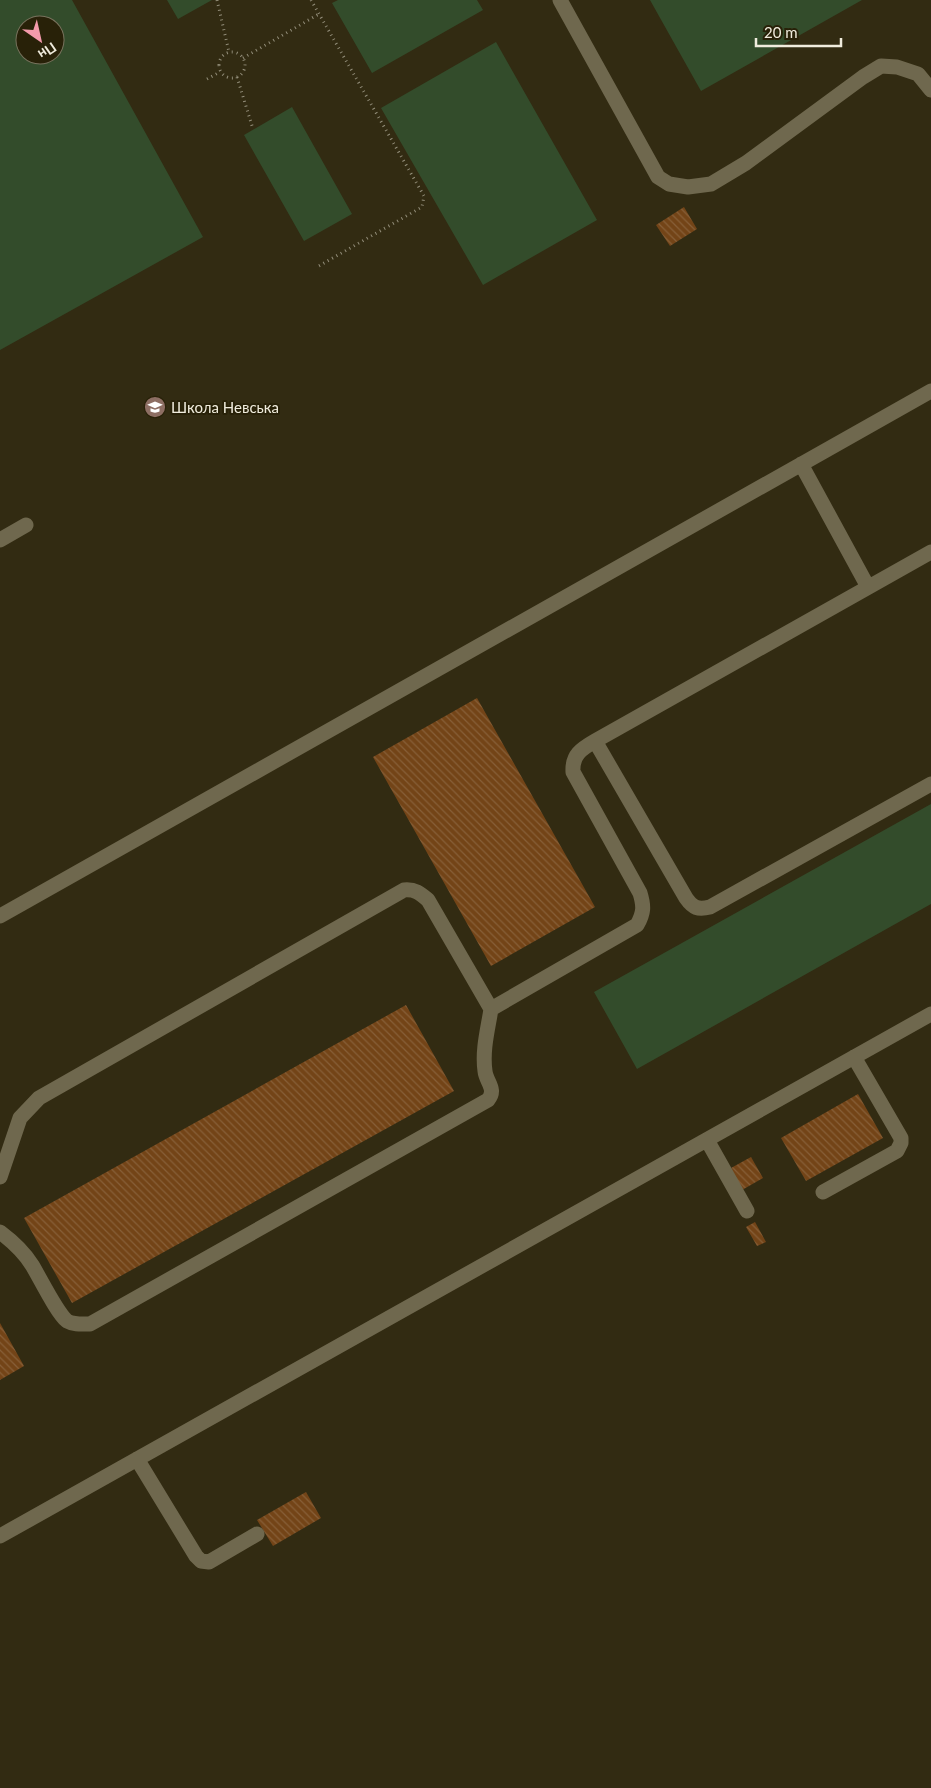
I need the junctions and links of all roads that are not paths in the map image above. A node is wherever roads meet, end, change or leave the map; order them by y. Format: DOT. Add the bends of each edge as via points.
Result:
graph roads {
  1 [pos="560,0"];
  2 [pos="931,90"];
  3 [pos="931,391"];
  4 [pos="802,464"];
  5 [pos="26,525"];
  6 [pos="0,540"];
  7 [pos="931,552"];
  8 [pos="868,587"];
  9 [pos="595,741"];
  10 [pos="931,784"];
  11 [pos="0,916"];
  12 [pos="491,1009"];
  13 [pos="931,1014"];
  14 [pos="854,1057"];
  15 [pos="706,1140"];
  16 [pos="0,1177"];
  17 [pos="823,1192"];
  18 [pos="747,1211"];
  19 [pos="0,1232"];
  20 [pos="137,1459"];
  21 [pos="257,1534"];
  22 [pos="0,1536"];
  1 -- 2 [label="lane" via="658,177 669,184 688,187 711,184 746,163 881,66 918,74"];
  3 -- 4 [label="lane"];
  4 -- 8 [label="lane"];
  4 -- 11 [label="lane"];
  5 -- 6 [label="lane"];
  7 -- 8 [label="lane"];
  8 -- 9 [label="lane"];
  9 -- 10 [label="lane" via="686,898 700,909 710,907"];
  9 -- 12 [label="lane" via="576,754 572,762 573,772 640,893 643,916 637,925"];
  12 -- 16 [label="lane" via="428,900 413,890 404,890 39,1098 20,1118"];
  12 -- 19 [label="lane" via="484,1051 485,1075 492,1091 488,1100 90,1324 67,1320 31,1263"];
  13 -- 14 [label="lane"];
  14 -- 15 [label="lane"];
  14 -- 17 [label="lane" via="902,1143 897,1151"];
  15 -- 18 [label="lane"];
  15 -- 20 [label="lane"];
  20 -- 21 [label="lane" via="201,1560 209,1562"];
  20 -- 22 [label="lane"];
}
